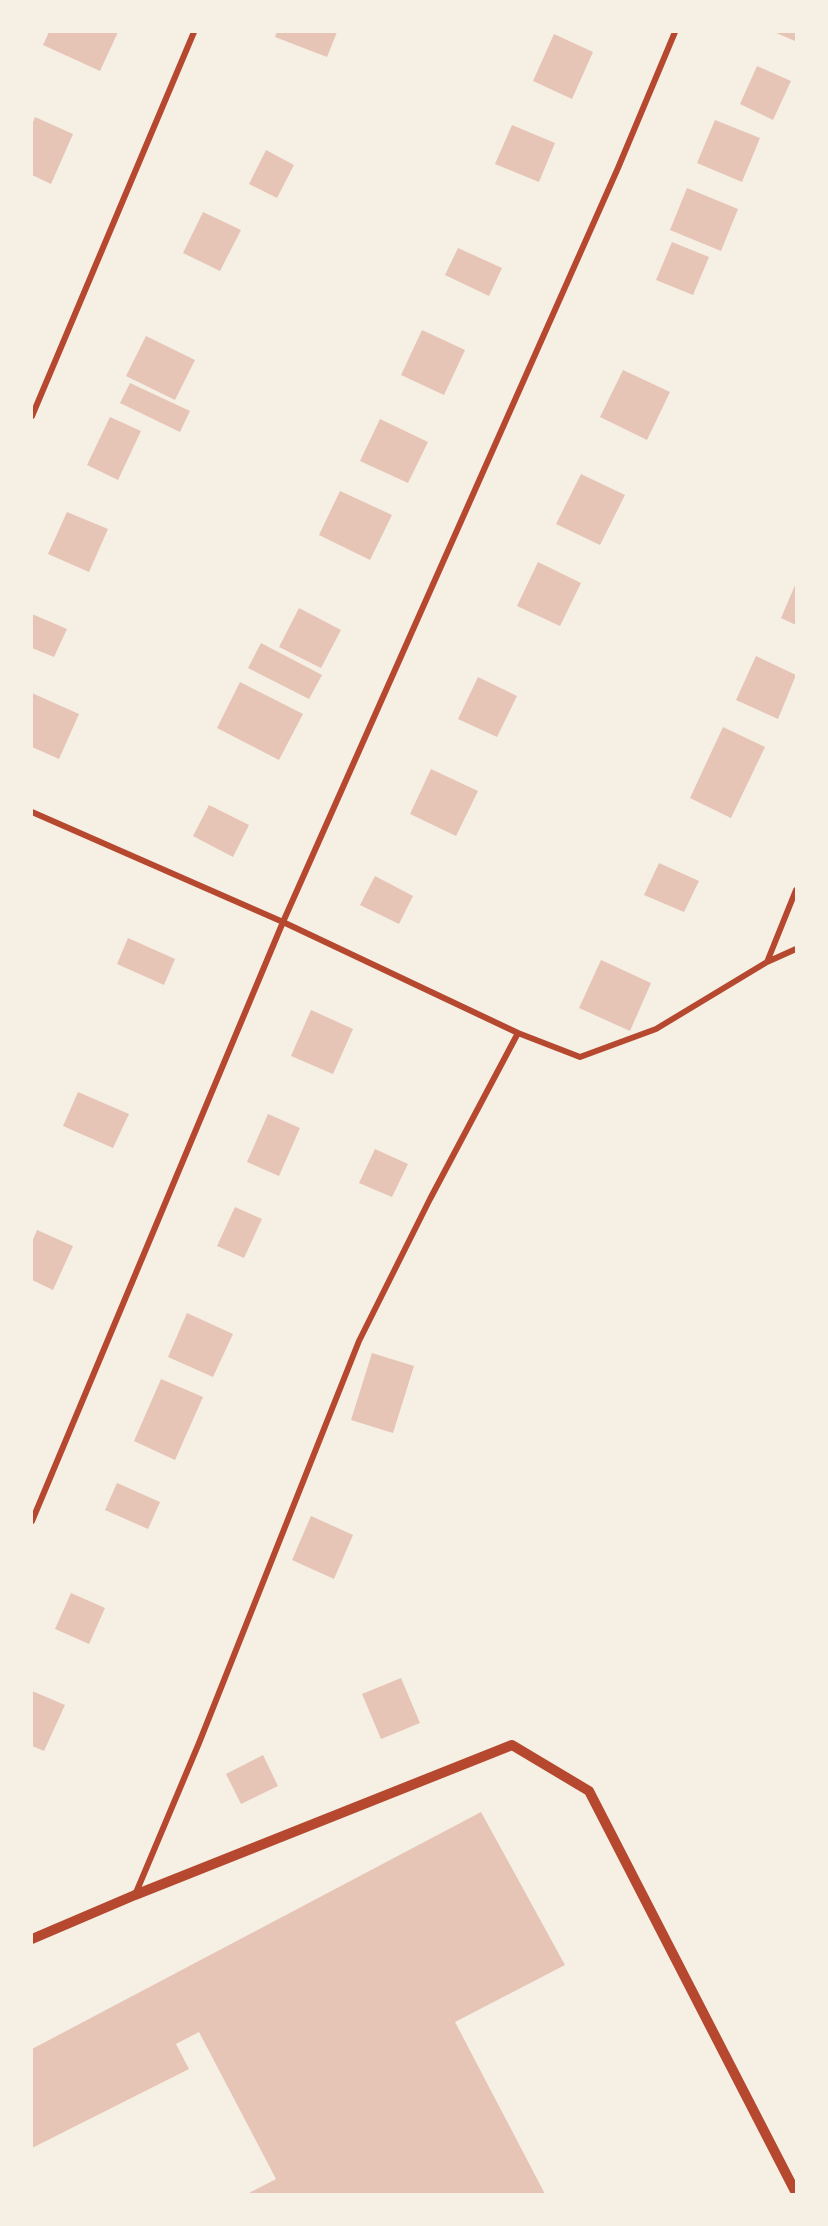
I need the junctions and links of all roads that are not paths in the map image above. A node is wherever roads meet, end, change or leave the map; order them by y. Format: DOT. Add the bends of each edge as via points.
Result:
graph roads {
  1 [pos="194,32"];
  2 [pos="675,32"];
  3 [pos="32,416"];
  4 [pos="32,812"];
  5 [pos="796,890"];
  6 [pos="284,922"];
  7 [pos="796,949"];
  8 [pos="767,962"];
  9 [pos="518,1033"];
  10 [pos="32,1521"];
  11 [pos="135,1895"];
  12 [pos="32,1939"];
  13 [pos="796,2193"];
  1 -- 3 [label="street"];
  2 -- 6 [label="street"];
  4 -- 6 [label="street"];
  5 -- 8 [label="street"];
  6 -- 9 [label="street"];
  6 -- 10 [label="street"];
  7 -- 8 [label="street"];
  8 -- 9 [label="street" via="656,1029 580,1058"];
  9 -- 11 [label="street" via="359,1341"];
  11 -- 12 [label="street"];
  11 -- 13 [label="street" via="512,1745 589,1791"];
}
